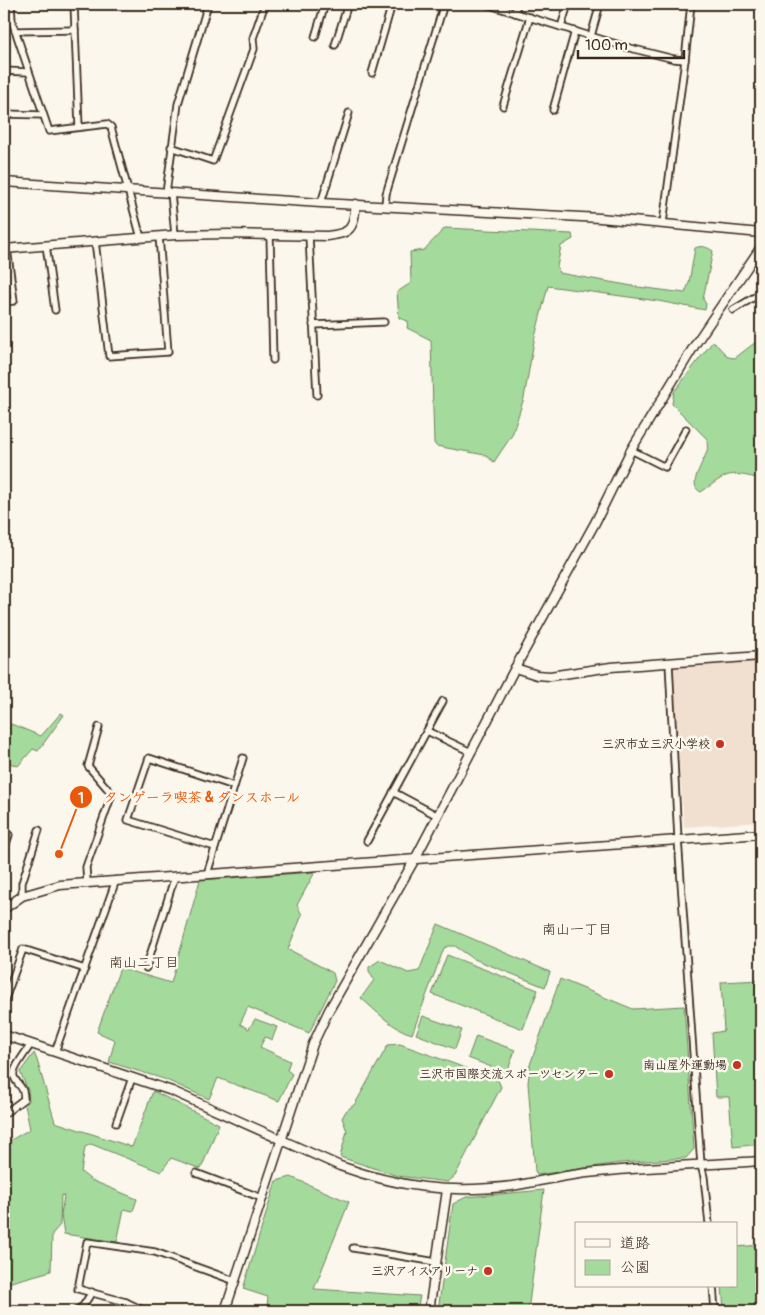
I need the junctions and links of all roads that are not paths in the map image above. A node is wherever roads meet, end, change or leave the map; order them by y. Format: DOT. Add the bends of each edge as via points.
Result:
graph roads {
  1 [pos="12,4"];
  2 [pos="74,4"];
  3 [pos="208,4"];
  4 [pos="265,4"];
  5 [pos="325,4"];
  6 [pos="348,4"];
  7 [pos="392,4"];
  8 [pos="444,4"];
  9 [pos="486,4"];
  10 [pos="518,4"];
  11 [pos="568,4"];
  12 [pos="600,4"];
  13 [pos="691,4"];
  14 [pos="515,13"];
  15 [pos="530,18"];
  16 [pos="561,27"];
  17 [pos="75,30"];
  18 [pos="15,31"];
  19 [pos="575,31"];
  20 [pos="591,36"];
  21 [pos="315,37"];
  22 [pos="335,45"];
  23 [pos="685,60"];
  24 [pos="4,70"];
  25 [pos="28,72"];
  26 [pos="372,73"];
  27 [pos="503,106"];
  28 [pos="553,110"];
  29 [pos="349,113"];
  30 [pos="4,114"];
  31 [pos="43,115"];
  32 [pos="79,127"];
  33 [pos="171,147"];
  34 [pos="4,182"];
  35 [pos="129,190"];
  36 [pos="169,193"];
  37 [pos="321,203"];
  38 [pos="356,204"];
  39 [pos="385,206"];
  40 [pos="663,223"];
  41 [pos="761,233"];
  42 [pos="175,235"];
  43 [pos="270,235"];
  44 [pos="159,236"];
  45 [pos="309,236"];
  46 [pos="141,238"];
  47 [pos="95,242"];
  48 [pos="46,245"];
  49 [pos="761,247"];
  50 [pos="5,249"];
  51 [pos="761,293"];
  52 [pos="4,302"];
  53 [pos="55,310"];
  54 [pos="733,310"];
  55 [pos="384,322"];
  56 [pos="313,325"];
  57 [pos="273,360"];
  58 [pos="317,396"];
  59 [pos="686,429"];
  60 [pos="631,450"];
  61 [pos="761,656"];
  62 [pos="669,663"];
  63 [pos="515,668"];
  64 [pos="443,701"];
  65 [pos="100,727"];
  66 [pos="427,731"];
  67 [pos="471,752"];
  68 [pos="243,758"];
  69 [pos="234,786"];
  70 [pos="393,792"];
  71 [pos="438,816"];
  72 [pos="39,830"];
  73 [pos="761,834"];
  74 [pos="9,835"];
  75 [pos="678,839"];
  76 [pos="367,840"];
  77 [pos="215,847"];
  78 [pos="4,850"];
  79 [pos="415,859"];
  80 [pos="206,874"];
  81 [pos="175,876"];
  82 [pos="116,880"];
  83 [pos="87,882"];
  84 [pos="22,896"];
  85 [pos="5,905"];
  86 [pos="146,968"];
  87 [pos="84,969"];
  88 [pos="4,1002"];
  89 [pos="4,1035"];
  90 [pos="31,1044"];
  91 [pos="55,1052"];
  92 [pos="132,1078"];
  93 [pos="4,1114"];
  94 [pos="116,1123"];
  95 [pos="281,1140"];
  96 [pos="761,1161"];
  97 [pos="701,1165"];
  98 [pos="196,1173"];
  99 [pos="447,1190"];
  100 [pos="262,1198"];
  101 [pos="709,1222"];
  102 [pos="353,1248"];
  103 [pos="436,1262"];
  104 [pos="235,1281"];
  105 [pos="713,1288"];
  106 [pos="92,1292"];
  107 [pos="126,1302"];
  108 [pos="4,1307"];
  109 [pos="5,1311"];
  110 [pos="75,1311"];
  111 [pos="124,1311"];
  112 [pos="145,1311"];
  113 [pos="225,1311"];
  114 [pos="429,1311"];
  115 [pos="715,1311"];
  1 -- 18 [label="street"];
  2 -- 17 [label="street"];
  3 -- 33 [label="street" via="178,104"];
  4 -- 33 [label="street" via="253,38 254,49 213,161"];
  5 -- 21 [label="street"];
  6 -- 22 [label="street"];
  7 -- 26 [label="street"];
  8 -- 39 [label="street"];
  9 -- 14 [label="street"];
  10 -- 14 [label="street"];
  11 -- 16 [label="street"];
  12 -- 20 [label="street"];
  13 -- 23 [label="street"];
  14 -- 15 [label="street"];
  15 -- 16 [label="street"];
  15 -- 27 [label="street"];
  16 -- 19 [label="street"];
  17 -- 18 [label="street"];
  17 -- 32 [label="street"];
  18 -- 25 [label="street"];
  19 -- 20 [label="street"];
  19 -- 28 [label="street"];
  20 -- 23 [label="street"];
  23 -- 40 [label="street"];
  24 -- 25 [label="street"];
  25 -- 31 [label="street"];
  29 -- 37 [label="street"];
  30 -- 31 [label="street"];
  31 -- 32 [label="street" via="49,131"];
  32 -- 35 [label="street" via="106,124 111,127"];
  33 -- 36 [label="street"];
  34 -- 35 [label="street"];
  35 -- 36 [label="street"];
  35 -- 46 [label="street"];
  36 -- 37 [label="street"];
  36 -- 42 [label="street"];
  37 -- 38 [label="street"];
  38 -- 39 [label="street"];
  38 -- 45 [label="street" via="353,227 349,231"];
  39 -- 40 [label="street"];
  40 -- 41 [label="street"];
  42 -- 43 [label="street"];
  42 -- 44 [label="street"];
  43 -- 45 [label="street"];
  43 -- 57 [label="street"];
  44 -- 46 [label="street"];
  44 -- 47 [label="street" via="168,352 109,356"];
  45 -- 56 [label="street"];
  46 -- 47 [label="street"];
  47 -- 48 [label="street"];
  48 -- 50 [label="street"];
  48 -- 53 [label="street"];
  49 -- 60 [label="street" via="696,343"];
  50 -- 52 [label="street" via="14,300"];
  51 -- 54 [label="street"];
  55 -- 56 [label="street"];
  56 -- 58 [label="street"];
  59 -- 60 [label="street" via="665,467"];
  60 -- 63 [label="street"];
  61 -- 62 [label="street"];
  62 -- 63 [label="street" via="550,676"];
  62 -- 75 [label="street"];
  63 -- 67 [label="street"];
  64 -- 66 [label="street"];
  65 -- 83 [label="street" via="88,766 112,794 86,866"];
  66 -- 67 [label="street"];
  66 -- 70 [label="street"];
  67 -- 71 [label="street"];
  68 -- 69 [label="street"];
  69 -- 77 [label="street"];
  69 -- 77 [label="street" via="149,758 128,820"];
  70 -- 71 [label="street"];
  70 -- 76 [label="street"];
  71 -- 79 [label="street"];
  72 -- 84 [label="street" via="22,883"];
  73 -- 75 [label="street"];
  74 -- 78 [label="street"];
  75 -- 79 [label="street"];
  75 -- 97 [label="street"];
  77 -- 80 [label="street"];
  79 -- 80 [label="street"];
  79 -- 95 [label="street" via="325,1017"];
  80 -- 81 [label="street"];
  81 -- 82 [label="street"];
  81 -- 86 [label="street"];
  82 -- 83 [label="street"];
  82 -- 87 [label="street"];
  83 -- 84 [label="street" via="60,885"];
  84 -- 85 [label="street"];
  87 -- 88 [label="street" via="23,949"];
  87 -- 91 [label="street"];
  89 -- 90 [label="street"];
  90 -- 91 [label="street"];
  90 -- 93 [label="street" via="14,1071 14,1077 24,1091 24,1099"];
  91 -- 92 [label="street"];
  92 -- 94 [label="street"];
  92 -- 95 [label="street" via="202,1103"];
  95 -- 99 [label="street" via="368,1176"];
  95 -- 100 [label="street"];
  96 -- 97 [label="street"];
  97 -- 99 [label="street" via="615,1170 512,1186"];
  97 -- 101 [label="street"];
  98 -- 100 [label="street"];
  99 -- 103 [label="street"];
  100 -- 104 [label="street"];
  102 -- 103 [label="street"];
  103 -- 114 [label="street"];
  104 -- 106 [label="street" via="154,1252 87,1242 78,1289"];
  104 -- 113 [label="street"];
  105 -- 115 [label="street"];
  106 -- 107 [label="street"];
  106 -- 110 [label="street" via="83,1306"];
  107 -- 111 [label="street"];
  107 -- 112 [label="street"];
  108 -- 109 [label="street"];
}
